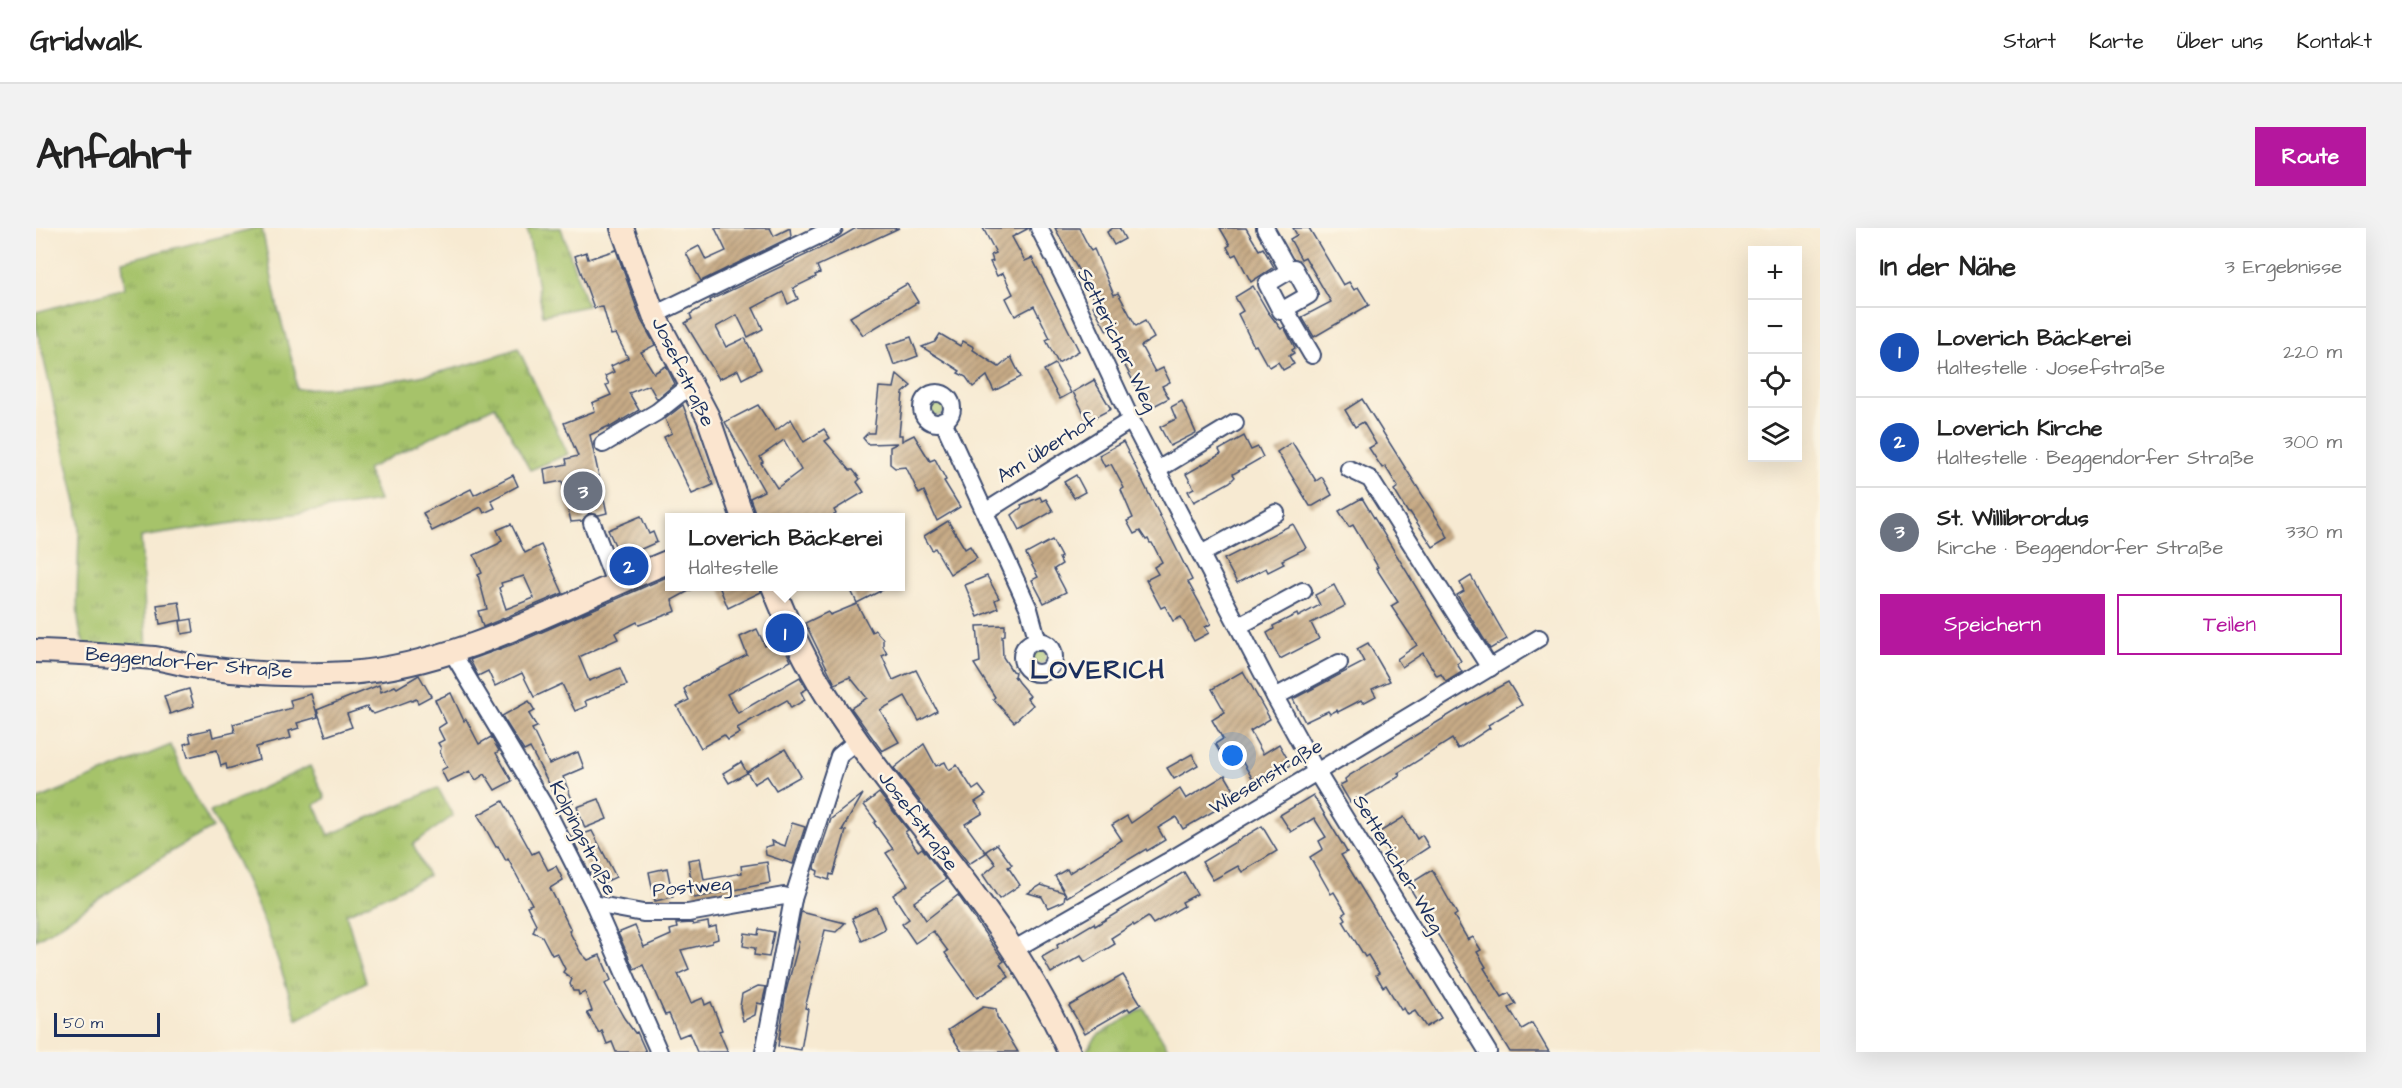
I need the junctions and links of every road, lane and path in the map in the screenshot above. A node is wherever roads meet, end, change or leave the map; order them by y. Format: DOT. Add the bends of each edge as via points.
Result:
graph roads {
  1 [pos="622,228"];
  2 [pos="834,228"];
  3 [pos="1039,228"];
  4 [pos="1265,228"];
  5 [pos="1289,271"];
  6 [pos="1285,309"];
  7 [pos="654,315"];
  8 [pos="1312,355"];
  9 [pos="691,385"];
  10 [pos="1131,420"];
  11 [pos="943,422"];
  12 [pos="1235,423"];
  13 [pos="603,444"];
  14 [pos="1159,469"];
  15 [pos="1349,469"];
  16 [pos="985,512"];
  17 [pos="740,513"];
  18 [pos="1276,513"];
  19 [pos="592,523"];
  20 [pos="1202,554"];
  21 [pos="665,563"];
  22 [pos="615,583"];
  23 [pos="775,591"];
  24 [pos="1303,591"];
  25 [pos="1239,627"];
  26 [pos="1539,638"];
  27 [pos="1038,642"];
  28 [pos="36,651"];
  29 [pos="452,652"];
  30 [pos="1339,663"];
  31 [pos="1490,668"];
  32 [pos="1275,697"];
  33 [pos="858,740"];
  34 [pos="1316,771"];
  35 [pos="793,899"];
  36 [pos="594,904"];
  37 [pos="1013,950"];
  38 [pos="659,1052"];
  39 [pos="764,1052"];
  40 [pos="1069,1052"];
  41 [pos="1488,1052"];
  1 -- 7 [label="street, Josefstraße"];
  2 -- 7 [label="street"];
  3 -- 10 [label="street, Settericher Weg"];
  4 -- 5 [label="street"];
  5 -- 6 [label="street" via="1267,284 1281,311"];
  5 -- 6 [label="street" via="1294,268 1308,295"];
  6 -- 8 [label="street"];
  7 -- 9 [label="street, Josefstraße"];
  9 -- 13 [label="street" via="657,412"];
  9 -- 17 [label="street, Josefstraße" via="708,417"];
  10 -- 14 [label="street, Settericher Weg"];
  10 -- 16 [label="street, Am Überhof"];
  11 -- 16 [label="street, Am Überhof"];
  12 -- 14 [label="street"];
  14 -- 20 [label="street, Settericher Weg"];
  15 -- 31 [label="street" via="1370,479"];
  16 -- 27 [label="street, Am Überhof" via="1029,609"];
  18 -- 20 [label="street"];
  19 -- 22 [label="street"];
  20 -- 25 [label="street, Settericher Weg"];
  21 -- 22 [label="street, Beggendorfer Straße"];
  22 -- 29 [label="street, Beggendorfer Straße"];
  23 -- 33 [label="street, Josefstraße" via="792,633 827,696"];
  24 -- 25 [label="street"];
  25 -- 32 [label="street, Settericher Weg"];
  26 -- 31 [label="street, Wiesenstraße"];
  28 -- 29 [label="street, Beggendorfer Straße" via="156,658 196,667 293,674 350,672"];
  29 -- 36 [label="street, Kolpingstraße" via="545,807"];
  30 -- 32 [label="street"];
  31 -- 34 [label="street, Wiesenstraße"];
  32 -- 34 [label="street, Settericher Weg"];
  33 -- 35 [label="street" via="839,756"];
  33 -- 37 [label="street, Josefstraße"];
  34 -- 37 [label="street, Wiesenstraße"];
  34 -- 41 [label="street, Settericher Weg"];
  35 -- 36 [label="street, Postweg" via="784,896 688,913 643,913"];
  35 -- 39 [label="street"];
  36 -- 38 [label="street, Kolpingstraße"];
  37 -- 40 [label="street, Josefstraße"];
}
